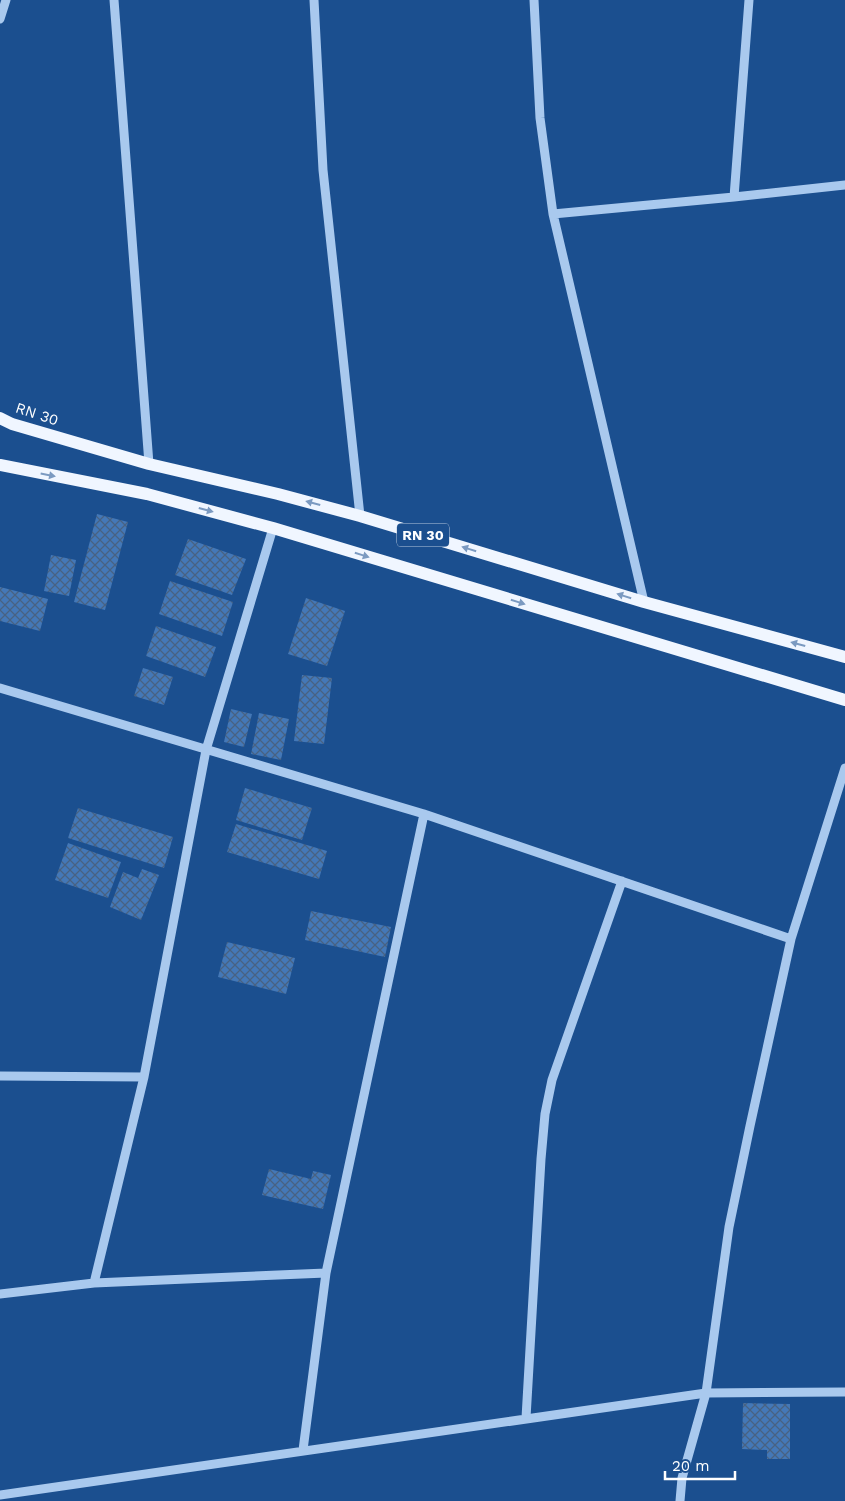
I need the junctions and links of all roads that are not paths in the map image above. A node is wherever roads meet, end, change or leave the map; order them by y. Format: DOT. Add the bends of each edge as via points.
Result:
graph roads {
  1 [pos="6,0"];
  2 [pos="114,0"];
  3 [pos="314,0"];
  4 [pos="534,0"];
  5 [pos="749,0"];
  6 [pos="0,19"];
  7 [pos="845,185"];
  8 [pos="734,197"];
  9 [pos="552,214"];
  10 [pos="0,418"];
  11 [pos="149,464"];
  12 [pos="0,466"];
  13 [pos="360,516"];
  14 [pos="273,528"];
  15 [pos="644,602"];
  16 [pos="845,657"];
  17 [pos="0,688"];
  18 [pos="845,700"];
  19 [pos="206,750"];
  20 [pos="845,768"];
  21 [pos="424,814"];
  22 [pos="622,882"];
  23 [pos="791,939"];
  24 [pos="0,1076"];
  25 [pos="144,1076"];
  26 [pos="326,1273"];
  27 [pos="94,1283"];
  28 [pos="0,1294"];
  29 [pos="706,1392"];
  30 [pos="845,1392"];
  31 [pos="526,1418"];
  32 [pos="303,1450"];
  33 [pos="0,1495"];
  34 [pos="680,1501"];
  1 -- 6 [label="street"];
  2 -- 11 [label="street"];
  3 -- 13 [label="street" via="323,170"];
  4 -- 9 [label="street" via="540,118"];
  5 -- 8 [label="street"];
  7 -- 8 [label="street"];
  8 -- 9 [label="street"];
  9 -- 15 [label="street"];
  10 -- 11 [label="main road, RN 30 / RN 30"];
  13 -- 11 [label="main road, RN 30 / RN 30, one-way"];
  12 -- 14 [label="main road, RN 30, one-way" via="147,494"];
  15 -- 13 [label="main road, RN 30 / RN 30, one-way"];
  14 -- 18 [label="main road, RN 30, one-way"];
  14 -- 19 [label="street"];
  16 -- 15 [label="main road, RN 30 / RN 30, one-way"];
  17 -- 19 [label="street"];
  19 -- 21 [label="street"];
  19 -- 25 [label="street"];
  20 -- 23 [label="street"];
  21 -- 22 [label="street"];
  21 -- 26 [label="street"];
  22 -- 23 [label="street"];
  22 -- 31 [label="street" via="552,1080 545,1114"];
  23 -- 29 [label="street" via="729,1227"];
  24 -- 25 [label="street"];
  25 -- 27 [label="street"];
  26 -- 27 [label="street"];
  26 -- 32 [label="street"];
  27 -- 28 [label="street"];
  29 -- 30 [label="street"];
  29 -- 31 [label="street"];
  29 -- 34 [label="street" via="682,1478"];
  31 -- 32 [label="street"];
  32 -- 33 [label="street"];
}
